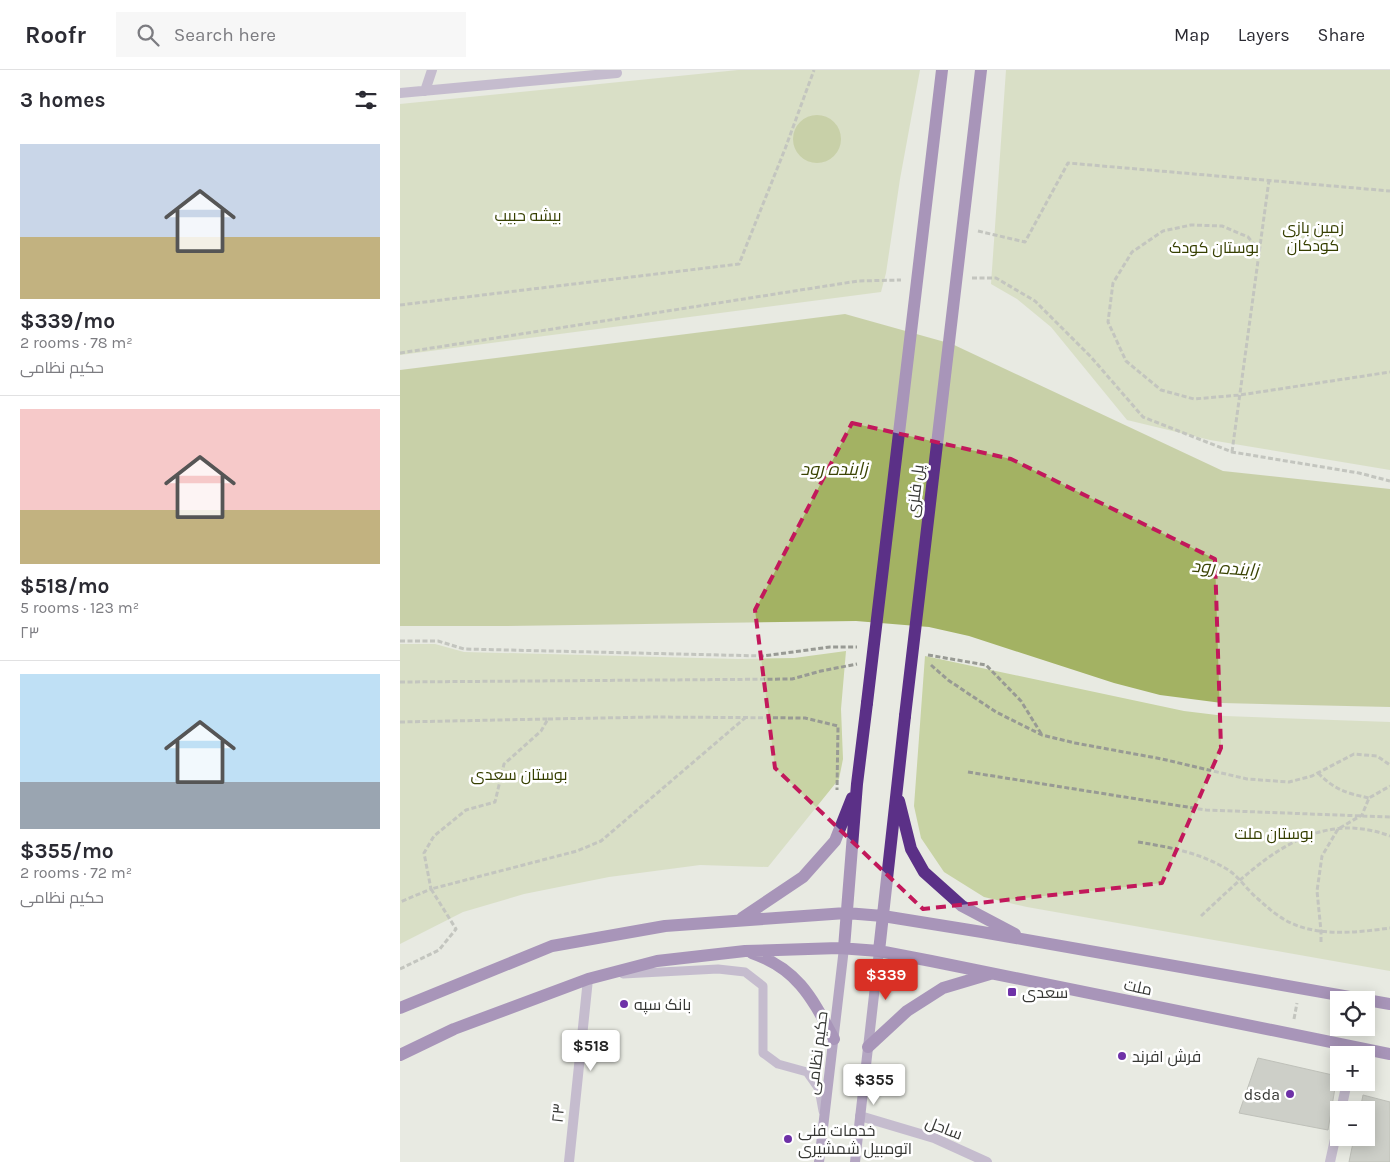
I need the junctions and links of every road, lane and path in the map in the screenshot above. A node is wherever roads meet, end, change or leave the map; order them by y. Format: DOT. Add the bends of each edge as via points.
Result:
graph roads {
  1 [pos="432,70"];
  2 [pos="814,70"];
  3 [pos="942,70"];
  4 [pos="981,70"];
  5 [pos="617,73"];
  6 [pos="425,91"];
  7 [pos="400,93"];
  8 [pos="1270,180"];
  9 [pos="1390,191"];
  10 [pos="962,228"];
  11 [pos="1260,252"];
  12 [pos="966,278"];
  13 [pos="908,280"];
  14 [pos="400,305"];
  15 [pos="400,353"];
  16 [pos="1390,372"];
  17 [pos="1240,395"];
  18 [pos="1232,452"];
  19 [pos="1390,481"];
  20 [pos="400,641"];
  21 [pos="859,648"];
  22 [pos="923,654"];
  23 [pos="865,663"];
  24 [pos="931,665"];
  25 [pos="400,682"];
  26 [pos="745,718"];
  27 [pos="548,719"];
  28 [pos="400,722"];
  29 [pos="1042,735"];
  30 [pos="1390,765"];
  31 [pos="968,772"];
  32 [pos="1318,773"];
  33 [pos="857,784"];
  34 [pos="1390,786"];
  35 [pos="896,793"];
  36 [pos="837,794"];
  37 [pos="1368,798"];
  38 [pos="1362,815"];
  39 [pos="1390,817"];
  40 [pos="1338,828"];
  41 [pos="1390,836"];
  42 [pos="1138,842"];
  43 [pos="1240,881"];
  44 [pos="431,889"];
  45 [pos="400,902"];
  46 [pos="846,913"];
  47 [pos="883,916"];
  48 [pos="1202,916"];
  49 [pos="741,919"];
  50 [pos="1390,928"];
  51 [pos="1321,930"];
  52 [pos="1026,940"];
  53 [pos="1321,942"];
  54 [pos="844,948"];
  55 [pos="745,951"];
  56 [pos="879,951"];
  57 [pos="400,969"];
  58 [pos="992,974"];
  59 [pos="606,975"];
  60 [pos="588,979"];
  61 [pos="1300,988"];
  62 [pos="1390,1004"];
  63 [pos="400,1008"];
  64 [pos="1291,1035"];
  65 [pos="834,1039"];
  66 [pos="1332,1046"];
  67 [pos="868,1048"];
  68 [pos="1375,1053"];
  69 [pos="1390,1054"];
  70 [pos="400,1055"];
  71 [pos="824,1116"];
  72 [pos="860,1116"];
  73 [pos="1334,1146"];
  74 [pos="568,1162"];
  75 [pos="819,1162"];
  76 [pos="855,1162"];
  77 [pos="988,1162"];
  78 [pos="1330,1162"];
  1 -- 6 [label="street"];
  2 -- 14 [label="path" via="739,264"];
  3 -- 33 [label="main road, پل فلزی, bridge"];
  4 -- 10 [label="main road, پل فلزی, bridge"];
  5 -- 6 [label="street"];
  6 -- 7 [label="street"];
  8 -- 9 [label="path"];
  8 -- 10 [label="path" via="1068,163 1025,242"];
  8 -- 11 [label="path"];
  10 -- 35 [label="main road, پل فلزی, bridge"];
  11 -- 17 [label="path"];
  11 -- 17 [label="path" via="1248,237 1222,226 1191,225 1163,231 1132,252 1113,283 1108,322 1126,361 1161,390 1194,399"];
  12 -- 18 [label="path" via="996,278 1035,301 1144,417"];
  13 -- 15 [label="path" via="858,281"];
  16 -- 17 [label="path"];
  17 -- 18 [label="path"];
  18 -- 19 [label="path"];
  20 -- 21 [label="path" via="438,641 464,649 764,656 830,647"];
  22 -- 29 [label="path" via="986,665 1021,701"];
  23 -- 25 [label="path" via="792,679"];
  24 -- 29 [label="path" via="996,712"];
  26 -- 27 [label="path"];
  26 -- 36 [label="path" via="805,718 838,726"];
  26 -- 44 [label="path" via="602,841 577,851"];
  27 -- 28 [label="path"];
  27 -- 44 [label="path" via="541,730 504,764 495,802 466,810 434,836 424,853"];
  29 -- 32 [label="path" via="1247,779 1288,782"];
  30 -- 32 [label="path" via="1377,756 1354,754"];
  31 -- 38 [label="path" via="1206,810"];
  32 -- 37 [label="path" via="1342,791"];
  33 -- 46 [label="main road, پل فلزی"];
  33 -- 49 [label="main road" via="835,841 802,877"];
  34 -- 37 [label="path"];
  35 -- 47 [label="main road, پل فلزی"];
  35 -- 52 [label="main road" via="911,849 924,872 962,906"];
  37 -- 38 [label="path"];
  38 -- 39 [label="path"];
  38 -- 40 [label="path"];
  40 -- 41 [label="path" via="1362,829"];
  40 -- 43 [label="path" via="1309,834 1282,847"];
  40 -- 51 [label="path" via="1322,856 1317,891"];
  42 -- 43 [label="path" via="1203,857 1227,869"];
  43 -- 48 [label="path"];
  43 -- 51 [label="path" via="1280,917"];
  44 -- 45 [label="path"];
  44 -- 57 [label="path" via="456,929 439,950"];
  46 -- 47 [label="main road, ملت"];
  46 -- 49 [label="main road"];
  46 -- 54 [label="main road, پل فلزی"];
  47 -- 52 [label="main road, ملت"];
  47 -- 56 [label="main road, پل فلزی"];
  49 -- 63 [label="main road" via="665,926 552,946"];
  50 -- 51 [label="path"];
  51 -- 53 [label="path"];
  52 -- 61 [label="main road, ملت"];
  54 -- 55 [label="main road"];
  54 -- 56 [label="main road, ملت"];
  54 -- 65 [label="main road, حکیم نظامی"];
  55 -- 59 [label="main road" via="657,961"];
  55 -- 65 [label="main road" via="770,959 793,976 816,1006"];
  56 -- 58 [label="main road, ملت"];
  56 -- 67 [label="main road"];
  58 -- 64 [label="main road, ملت"];
  58 -- 67 [label="main road" via="943,988 907,1011"];
  59 -- 60 [label="main road"];
  59 -- 71 [label="lane" via="718,969 745,972 763,986 763,1053 778,1064 807,1072 819,1089"];
  60 -- 70 [label="main road" via="454,1029"];
  60 -- 74 [label="street, ۲۳"];
  61 -- 62 [label="main road, ملت"];
  61 -- 64 [label="path"];
  64 -- 66 [label="main road, ملت"];
  65 -- 71 [label="main road, حکیم نظامی"];
  67 -- 72 [label="main road"];
  68 -- 69 [label="main road, ملت"];
  71 -- 75 [label="main road, حکیم نظامی"];
  72 -- 76 [label="main road"];
  72 -- 77 [label="street, ساحل" via="934,1138"];
  73 -- 78 [label="street"];
}
